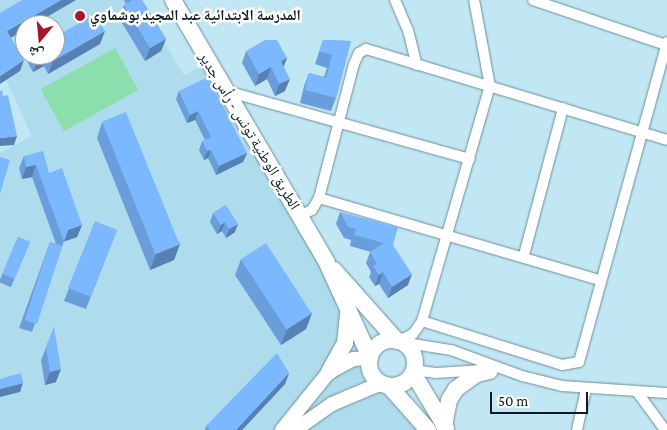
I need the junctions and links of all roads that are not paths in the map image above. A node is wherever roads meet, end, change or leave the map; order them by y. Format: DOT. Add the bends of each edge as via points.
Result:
graph roads {
  1 [pos="173,0"];
  2 [pos="395,0"];
  3 [pos="474,0"];
  4 [pos="533,0"];
  5 [pos="666,44"];
  6 [pos="417,65"];
  7 [pos="490,86"];
  8 [pos="225,91"];
  9 [pos="563,108"];
  10 [pos="340,123"];
  11 [pos="640,132"];
  12 [pos="667,140"];
  13 [pos="470,160"];
  14 [pos="320,198"];
  15 [pos="299,216"];
  16 [pos="447,234"];
  17 [pos="524,256"];
  18 [pos="326,261"];
  19 [pos="599,280"];
  20 [pos="348,310"];
  21 [pos="422,321"];
  22 [pos="399,341"];
  23 [pos="370,358"];
  24 [pos="414,371"];
  25 [pos="490,371"];
  26 [pos="329,372"];
  27 [pos="522,376"];
  28 [pos="386,384"];
  29 [pos="586,389"];
  30 [pos="638,393"];
  31 [pos="667,393"];
  32 [pos="440,429"];
  33 [pos="282,430"];
  34 [pos="295,430"];
  35 [pos="577,430"];
  36 [pos="666,430"];
  1 -- 8 [label="main road, الطريق الوطنية تونس - رأس جدير"];
  2 -- 6 [label="street" via="408,30"];
  3 -- 7 [label="street"];
  4 -- 5 [label="street"];
  5 -- 11 [label="street"];
  6 -- 7 [label="street"];
  6 -- 10 [label="street" via="377,51 362,51 354,64"];
  7 -- 9 [label="street"];
  7 -- 13 [label="street"];
  8 -- 10 [label="street"];
  8 -- 15 [label="main road, الطريق الوطنية تونس - رأس جدير"];
  9 -- 11 [label="street"];
  9 -- 17 [label="street"];
  10 -- 13 [label="street"];
  10 -- 14 [label="street"];
  11 -- 12 [label="street"];
  11 -- 19 [label="street"];
  13 -- 16 [label="street"];
  14 -- 15 [label="street" via="312,210"];
  14 -- 16 [label="street"];
  15 -- 18 [label="main road, الطريق الوطنية تونس - رأس جدير"];
  16 -- 17 [label="street"];
  16 -- 21 [label="street"];
  17 -- 19 [label="street"];
  18 -- 20 [label="main road, الطريق الوطنية تونس - رأس جدير"];
  18 -- 22 [label="main road, الطريق الوطنية تونس - رأس جدير"];
  19 -- 21 [label="street" via="580,358 573,364 562,364"];
  20 -- 23 [label="main road, الطريق الوطنية تونس - رأس جدير"];
  20 -- 26 [label="main road" via="345,343"];
  21 -- 22 [label="street" via="413,334"];
  22 -- 23 [label="main road" via="378,345"];
  22 -- 24 [label="main road" via="412,350"];
  22 -- 27 [label="street" via="451,350"];
  23 -- 26 [label="street" via="352,359"];
  23 -- 28 [label="main road" via="373,376"];
  24 -- 25 [label="street"];
  24 -- 28 [label="main road" via="403,383"];
  24 -- 32 [label="main road"];
  25 -- 27 [label="street"];
  25 -- 32 [label="main road" via="477,374 456,389"];
  26 -- 33 [label="street"];
  27 -- 29 [label="street"];
  28 -- 32 [label="main road"];
  28 -- 34 [label="street" via="332,404"];
  29 -- 30 [label="street"];
  29 -- 35 [label="street"];
  30 -- 31 [label="street"];
  30 -- 36 [label="street"];
}
